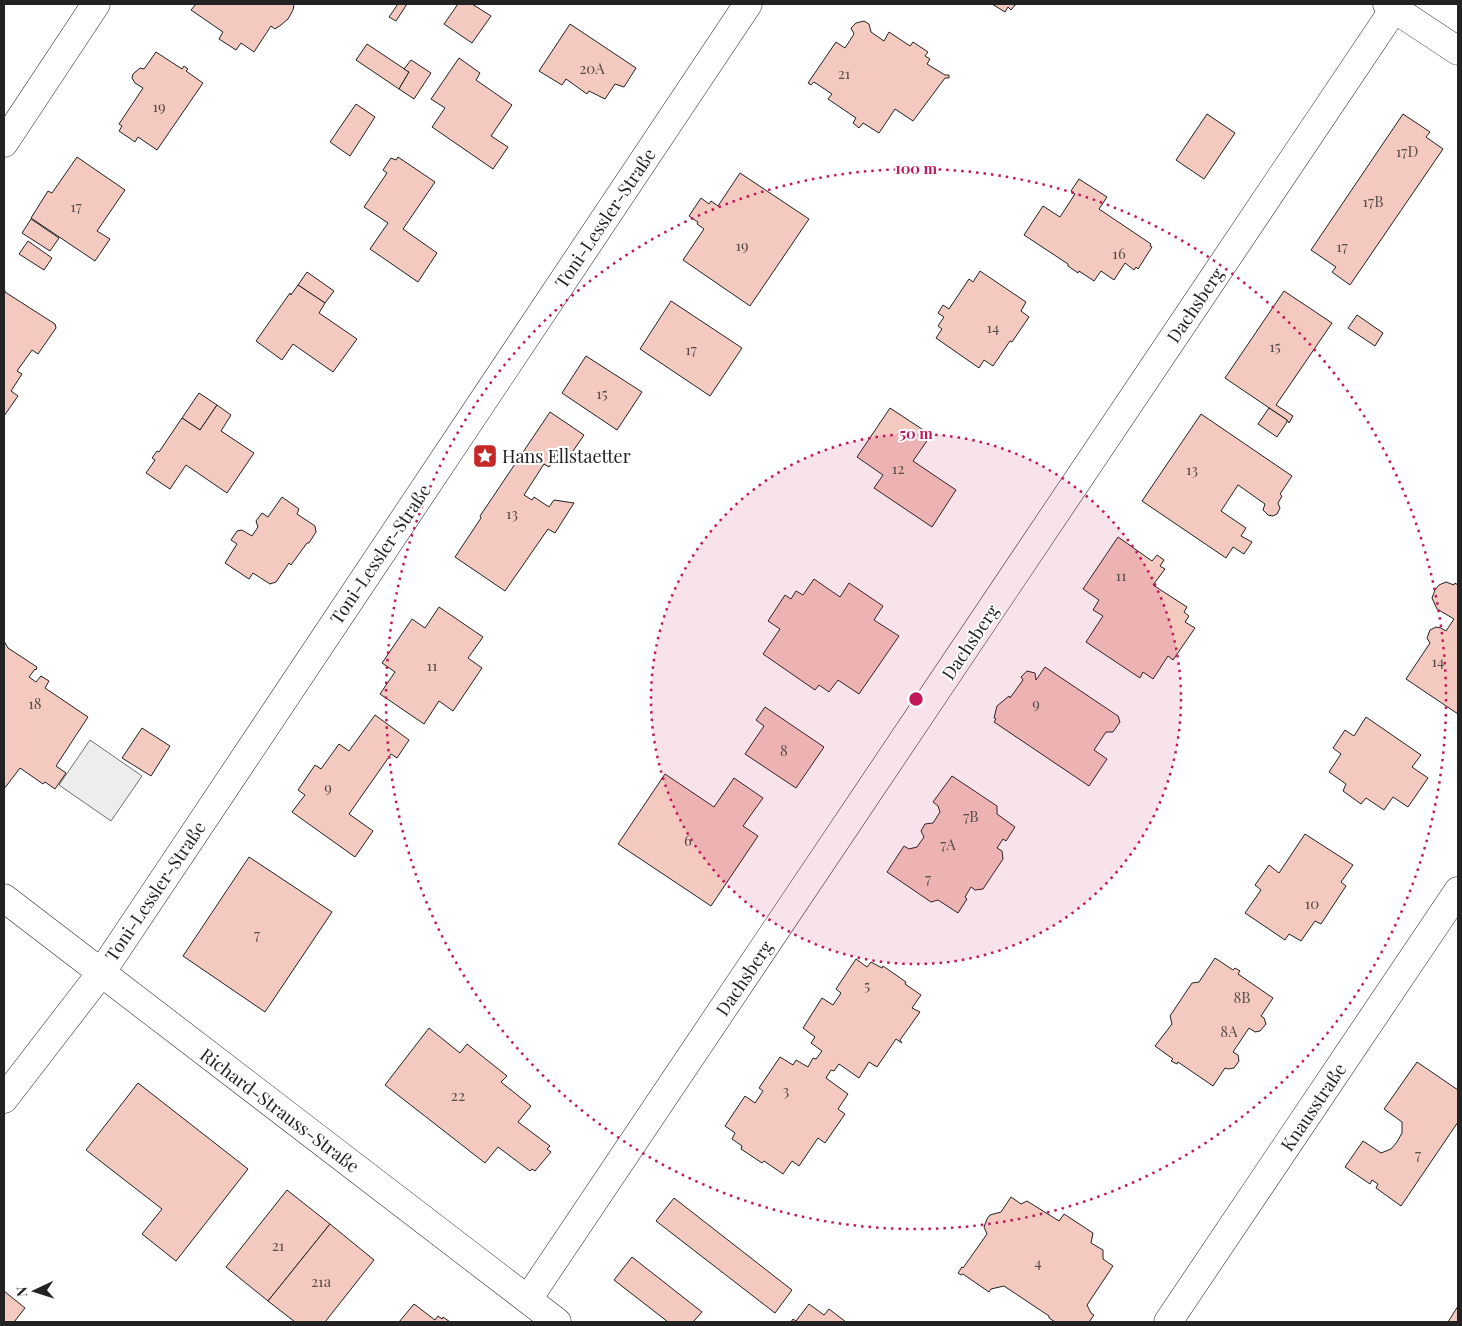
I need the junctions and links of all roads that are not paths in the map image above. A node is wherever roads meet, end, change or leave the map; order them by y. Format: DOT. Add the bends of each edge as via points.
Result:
graph roads {
  1 [pos="96,4"];
  2 [pos="748,4"];
  3 [pos="1391,6"];
  4 [pos="1458,51"];
  5 [pos="4,142"];
  6 [pos="1458,891"];
  7 [pos="4,898"];
  8 [pos="101,973"];
  9 [pos="4,1099"];
  10 [pos="528,1299"];
  11 [pos="557,1322"];
  12 [pos="1168,1322"];
  1 -- 5 [label="street"];
  2 -- 8 [label="street, Toni-Lessler-Straße"];
  3 -- 4 [label="street"];
  3 -- 10 [label="street, Dachsberg"];
  6 -- 12 [label="street, Knausstraße"];
  7 -- 8 [label="street, Richard-Strauss-Straße"];
  8 -- 9 [label="street, Toni-Lessler-Straße"];
  8 -- 10 [label="street, Richard-Strauss-Straße"];
  10 -- 11 [label="street, Richard-Strauss-Straße"];
}
